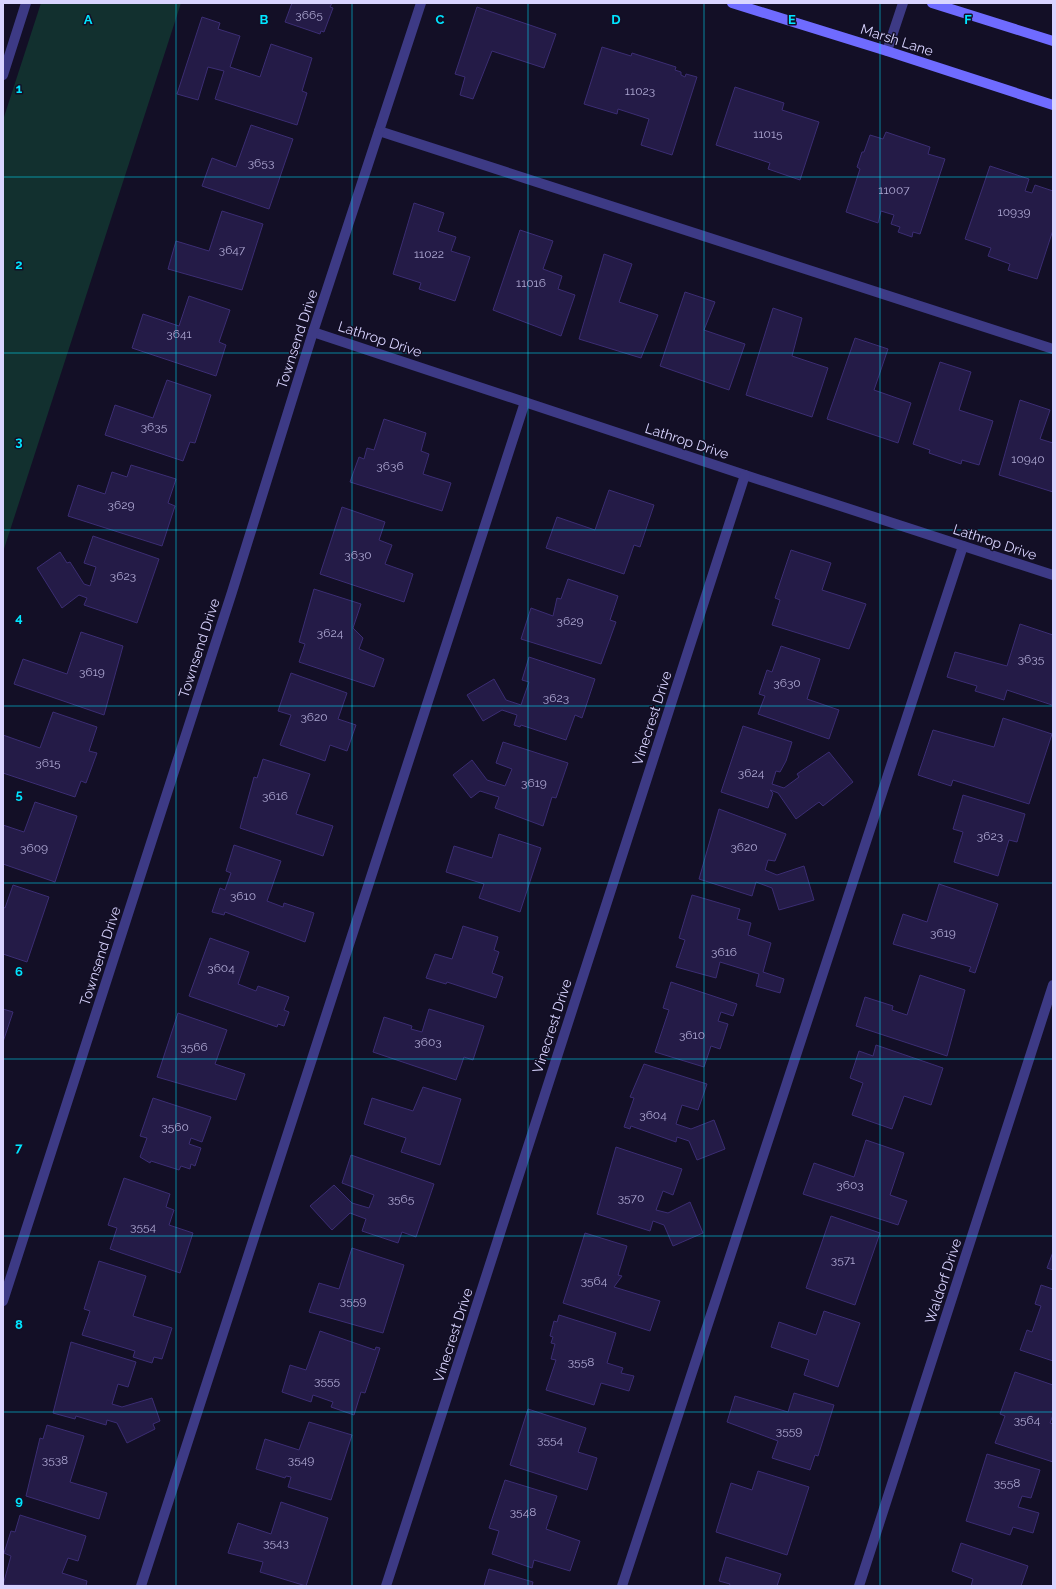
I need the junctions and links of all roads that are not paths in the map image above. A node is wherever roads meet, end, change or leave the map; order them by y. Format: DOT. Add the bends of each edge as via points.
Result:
graph roads {
  1 [pos="26,3"];
  2 [pos="421,3"];
  3 [pos="732,3"];
  4 [pos="903,3"];
  5 [pos="932,3"];
  6 [pos="1053,41"];
  7 [pos="887,51"];
  8 [pos="3,75"];
  9 [pos="1053,105"];
  10 [pos="379,131"];
  11 [pos="313,332"];
  12 [pos="1053,349"];
  13 [pos="525,402"];
  14 [pos="745,475"];
  15 [pos="963,546"];
  16 [pos="1053,575"];
  17 [pos="1053,985"];
  18 [pos="3,1301"];
  19 [pos="141,1586"];
  20 [pos="386,1586"];
  21 [pos="622,1586"];
  22 [pos="859,1586"];
  1 -- 8 [label="street"];
  2 -- 10 [label="street, Townsend Drive"];
  3 -- 7 [label="main road, Marsh Lane"];
  4 -- 7 [label="street"];
  5 -- 6 [label="main road"];
  7 -- 9 [label="main road, Marsh Lane"];
  10 -- 11 [label="street, Townsend Drive"];
  10 -- 12 [label="street"];
  11 -- 13 [label="street, Lathrop Drive"];
  11 -- 18 [label="street, Townsend Drive" via="227,608"];
  13 -- 14 [label="street, Lathrop Drive"];
  13 -- 19 [label="street"];
  14 -- 15 [label="street, Lathrop Drive"];
  14 -- 20 [label="street, Vinecrest Drive"];
  15 -- 16 [label="street, Lathrop Drive"];
  15 -- 21 [label="street"];
  17 -- 22 [label="street, Waldorf Drive"];
}
